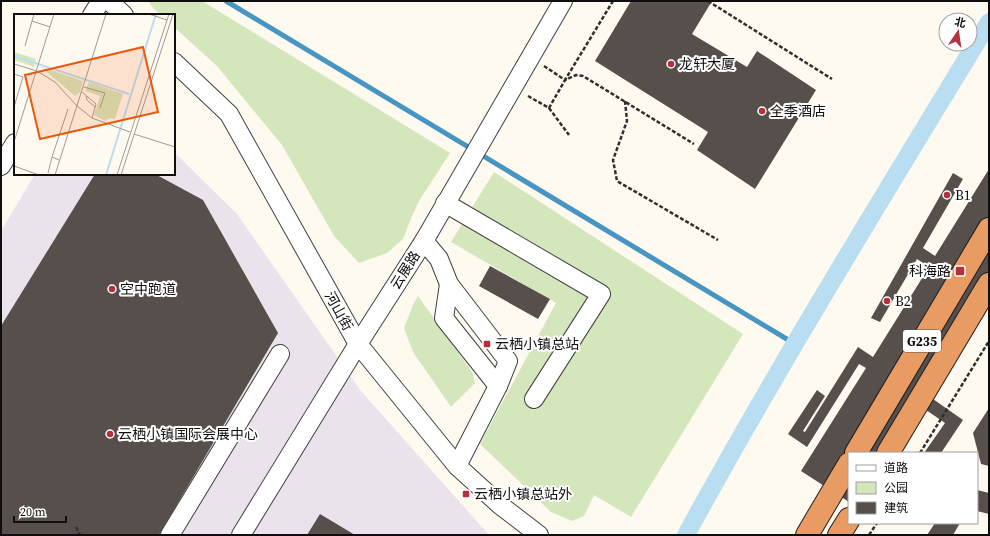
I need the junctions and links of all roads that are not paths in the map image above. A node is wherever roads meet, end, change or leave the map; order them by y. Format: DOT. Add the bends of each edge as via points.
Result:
graph roads {
  1 [pos="100,1"];
  2 [pos="109,1"];
  3 [pos="563,1"];
  4 [pos="93,14"];
  5 [pos="123,14"];
  6 [pos="175,63"];
  7 [pos="14,145"];
  8 [pos="1,166"];
  9 [pos="445,203"];
  10 [pos="989,229"];
  11 [pos="424,241"];
  12 [pos="449,284"];
  13 [pos="989,284"];
  14 [pos="358,344"];
  15 [pos="280,354"];
  16 [pos="498,386"];
  17 [pos="534,399"];
  18 [pos="857,452"];
  19 [pos="889,452"];
  20 [pos="457,466"];
  21 [pos="848,466"];
  22 [pos="848,521"];
  23 [pos="170,535"];
  24 [pos="241,535"];
  25 [pos="539,535"];
  26 [pos="807,535"];
  27 [pos="839,535"];
  1 -- 4 [label="street"];
  2 -- 5 [label="street"];
  3 -- 9 [label="street, 云展路"];
  6 -- 14 [label="street, 河山街" via="229,114"];
  7 -- 8 [label="street"];
  9 -- 11 [label="street, 云展路"];
  9 -- 17 [label="street" via="600,294"];
  10 -- 18 [label="highway, G235"];
  11 -- 12 [label="street" via="440,259"];
  11 -- 14 [label="street, 云展路"];
  12 -- 16 [label="street" via="444,318"];
  12 -- 16 [label="street" via="508,361"];
  13 -- 19 [label="highway, G235"];
  14 -- 20 [label="street, 河山街"];
  14 -- 24 [label="street, 云展路"];
  15 -- 23 [label="street"];
  16 -- 20 [label="street"];
  20 -- 25 [label="street, 河山街"];
  21 -- 26 [label="highway"];
  22 -- 27 [label="highway"];
}
